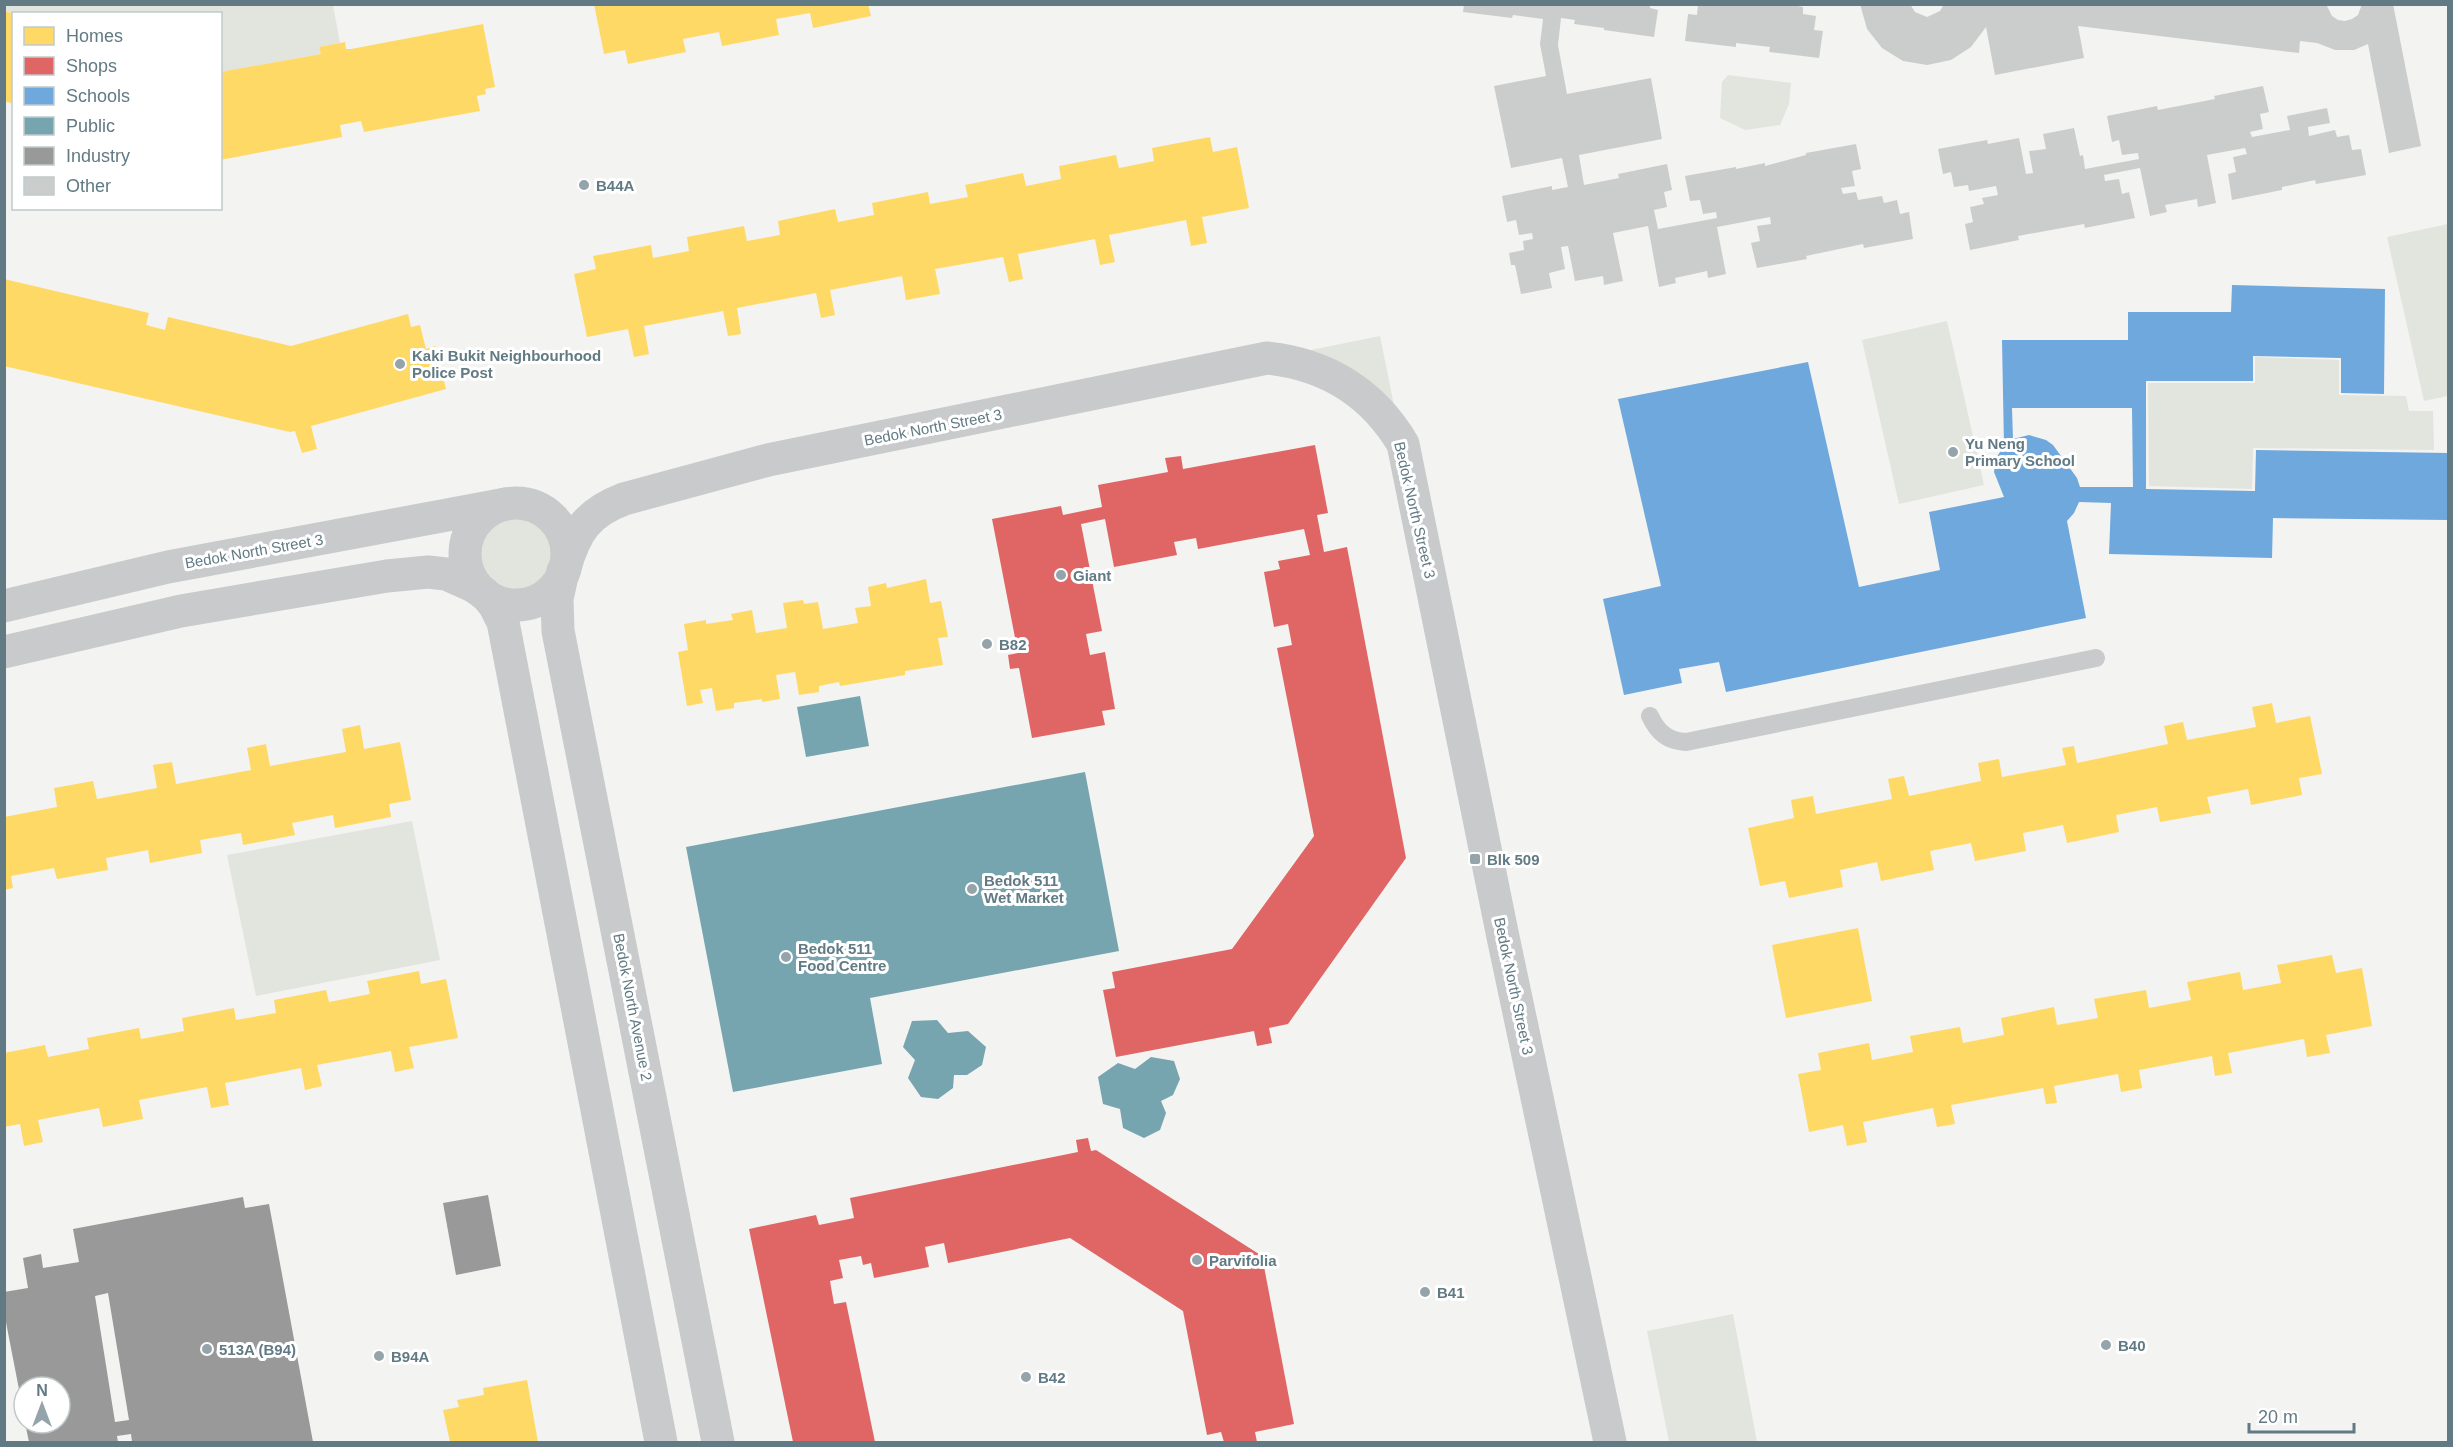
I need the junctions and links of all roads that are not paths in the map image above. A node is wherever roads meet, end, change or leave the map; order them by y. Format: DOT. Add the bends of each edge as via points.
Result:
graph roads {
  1 [pos="506,504"];
  2 [pos="564,569"];
  3 [pos="485,594"];
  4 [pos="4,606"];
  5 [pos="4,652"];
  6 [pos="2096,658"];
  7 [pos="1650,716"];
  8 [pos="661,1443"];
  9 [pos="718,1443"];
  10 [pos="1610,1443"];
  1 -- 2 [label="street" via="532,506 554,520 566,543"];
  1 -- 3 [label="street" via="479,518 465,545 467,571"];
  1 -- 4 [label="street, Bedok North Street 3" via="168,567"];
  2 -- 3 [label="street" via="554,588 533,602 501,603"];
  2 -- 9 [label="street, Bedok North Avenue 2" via="557,598 558,631"];
  2 -- 10 [label="street, Bedok North Street 3" via="578,532 603,507 768,460 1267,358 1318,369 1362,394 1389,422 1402,444"];
  3 -- 5 [label="street" via="446,574 387,576 181,611"];
  3 -- 8 [label="street" via="502,622"];
  6 -- 7 [label="lane" via="1686,742 1666,737"];
}
